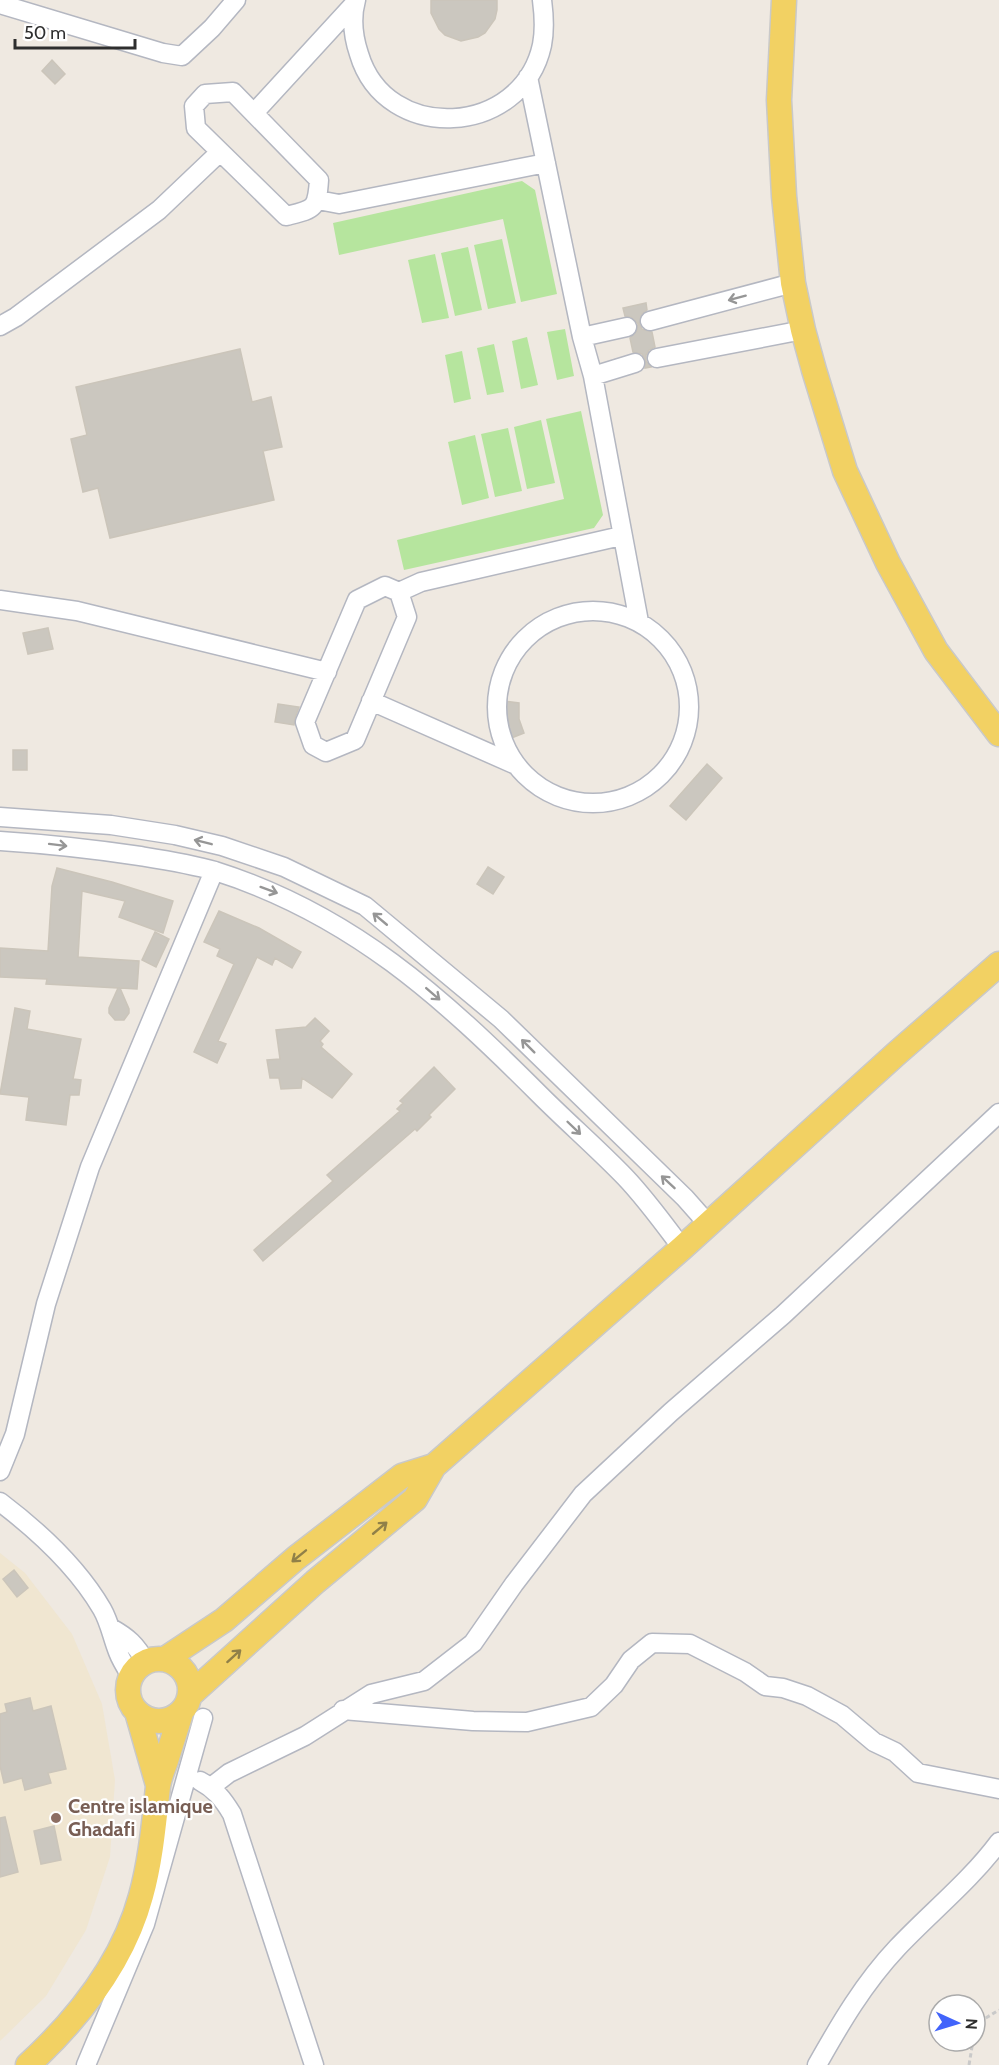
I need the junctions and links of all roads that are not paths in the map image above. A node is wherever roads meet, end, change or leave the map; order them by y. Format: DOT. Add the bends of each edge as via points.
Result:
graph roads {
  1 [pos="236,0"];
  2 [pos="542,0"];
  3 [pos="784,0"];
  4 [pos="355,1"];
  5 [pos="0,4"];
  6 [pos="528,77"];
  7 [pos="254,113"];
  8 [pos="220,152"];
  9 [pos="546,163"];
  10 [pos="318,200"];
  11 [pos="794,283"];
  12 [pos="650,321"];
  13 [pos="0,326"];
  14 [pos="627,327"];
  15 [pos="803,330"];
  16 [pos="582,337"];
  17 [pos="657,358"];
  18 [pos="635,363"];
  19 [pos="593,376"];
  20 [pos="621,536"];
  21 [pos="399,592"];
  22 [pos="0,600"];
  23 [pos="639,622"];
  24 [pos="327,672"];
  25 [pos="372,701"];
  26 [pos="999,734"];
  27 [pos="516,765"];
  28 [pos="0,817"];
  29 [pos="0,841"];
  30 [pos="214,871"];
  31 [pos="999,964"];
  32 [pos="999,1113"];
  33 [pos="708,1224"];
  34 [pos="681,1248"];
  35 [pos="434,1466"];
  36 [pos="0,1471"];
  37 [pos="0,1502"];
  38 [pos="147,1665"];
  39 [pos="192,1709"];
  40 [pos="344,1710"];
  41 [pos="137,1712"];
  42 [pos="188,1775"];
  43 [pos="158,1785"];
  44 [pos="211,1787"];
  45 [pos="998,1790"];
  46 [pos="999,1842"];
  47 [pos="28,2065"];
  48 [pos="86,2065"];
  49 [pos="314,2065"];
  50 [pos="817,2065"];
  1 -- 5 [label="street" via="182,56"];
  2 -- 6 [label="street" via="542,45"];
  3 -- 11 [label="main road" via="779,100"];
  4 -- 6 [label="street" via="354,39 361,63 379,89 404,108 423,116 468,118 501,104"];
  4 -- 7 [label="street"];
  6 -- 9 [label="street"];
  7 -- 8 [label="street" via="233,92 205,94 194,106 195,128"];
  7 -- 10 [label="street" via="319,180"];
  8 -- 10 [label="street" via="286,216 308,211"];
  8 -- 13 [label="street" via="159,210"];
  9 -- 10 [label="street" via="339,204"];
  9 -- 16 [label="street"];
  11 -- 12 [label="street, one-way"];
  11 -- 15 [label="main road"];
  14 -- 16 [label="street"];
  15 -- 17 [label="street"];
  15 -- 26 [label="main road" via="844,471 888,563 936,651"];
  16 -- 19 [label="street"];
  18 -- 19 [label="street"];
  19 -- 20 [label="street"];
  20 -- 21 [label="street" via="421,582"];
  20 -- 23 [label="street"];
  21 -- 24 [label="street" via="385,586 357,600"];
  21 -- 25 [label="street" via="407,617"];
  22 -- 24 [label="street" via="77,611"];
  23 -- 27 [label="street" via="606,611 568,614 532,633 515,650 499,687 497,708 505,747"];
  23 -- 27 [label="street" via="671,651 686,685 689,706 682,743 660,776 629,796 593,804 567,801 548,792"];
  24 -- 25 [label="street" via="306,722 313,745 326,752 355,740"];
  25 -- 27 [label="street"];
  33 -- 28 [label="street, one-way" via="501,1019 365,906 284,867 210,843 111,825"];
  29 -- 30 [label="street, one-way" via="121,854"];
  30 -- 34 [label="street, one-way" via="278,894 330,920 411,975 485,1039 626,1178"];
  30 -- 36 [label="street" via="90,1167 46,1304 15,1434"];
  31 -- 33 [label="main road"];
  32 -- 40 [label="street" via="783,1315 583,1494 473,1643 424,1681 371,1694"];
  33 -- 34 [label="main road"];
  34 -- 35 [label="main road"];
  35 -- 38 [label="main road, one-way" via="402,1476 224,1620"];
  39 -- 35 [label="main road, one-way" via="315,1582 415,1498"];
  37 -- 38 [label="street" via="30,1526 82,1582 111,1628 140,1649"];
  38 -- 39 [label="main road" via="174,1662 182,1668 190,1685"];
  38 -- 41 [label="main road" via="128,1685 128,1695"];
  39 -- 41 [label="main road" via="173,1719 154,1721"];
  39 -- 42 [label="street"];
  39 -- 43 [label="main road"];
  40 -- 44 [label="street" via="305,1736 229,1773"];
  40 -- 45 [label="street" via="527,1722 591,1707 614,1685 631,1660 652,1643 690,1644 765,1686 807,1696 842,1715 918,1773"];
  41 -- 43 [label="main road"];
  42 -- 44 [label="street"];
  42 -- 48 [label="street" via="145,1924"];
  43 -- 47 [label="main road" via="149,1860 128,1930 95,1992"];
  44 -- 49 [label="street" via="232,1814"];
  46 -- 50 [label="street" via="982,1864 896,1949 849,2009"];
}
